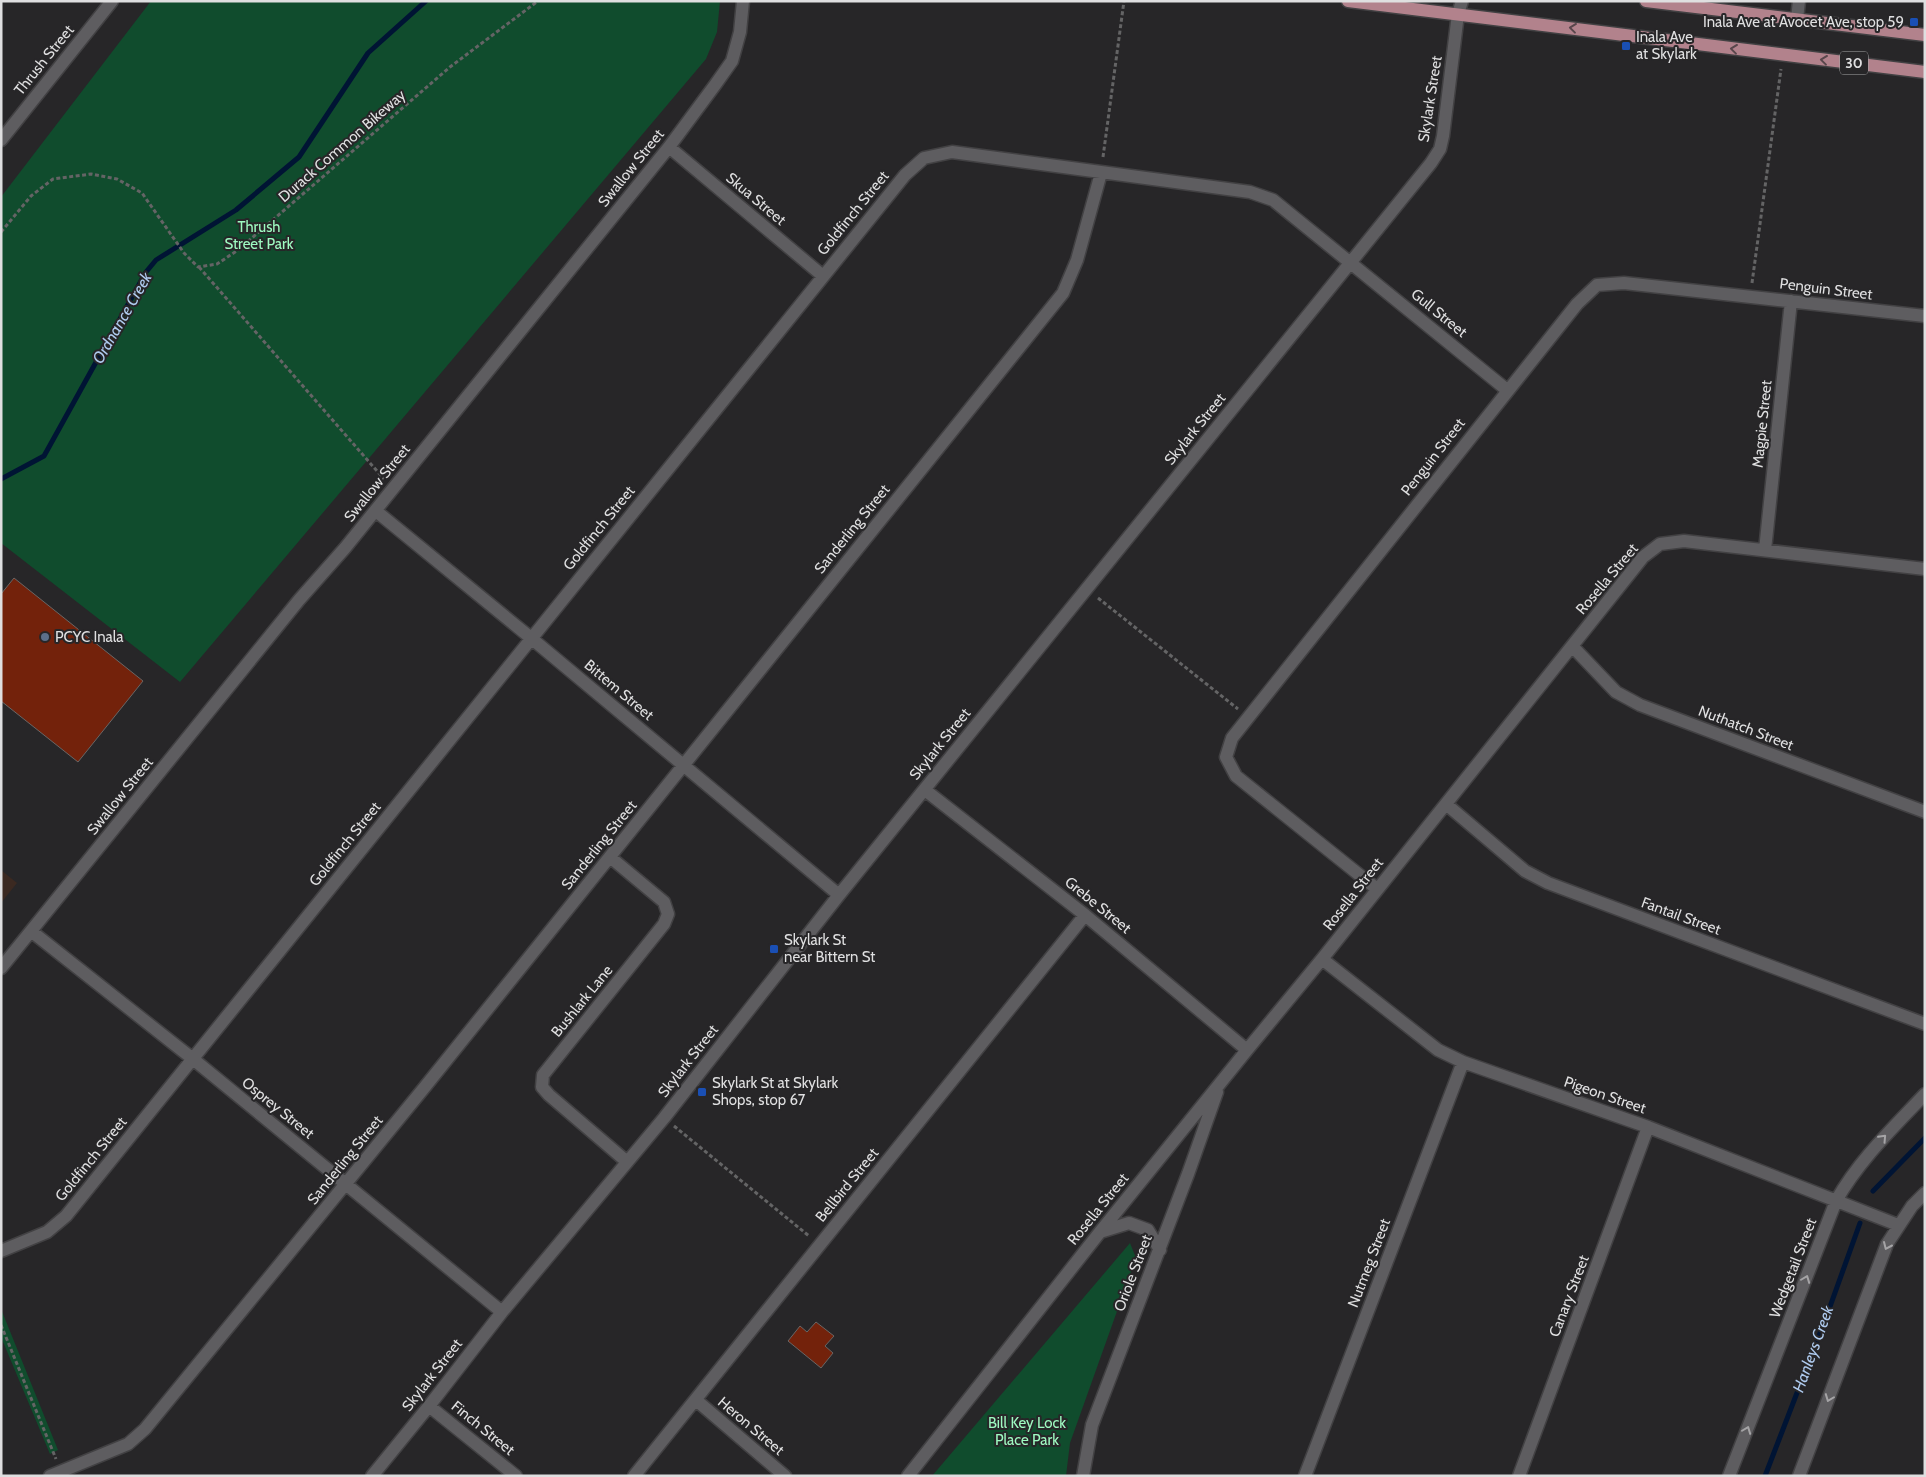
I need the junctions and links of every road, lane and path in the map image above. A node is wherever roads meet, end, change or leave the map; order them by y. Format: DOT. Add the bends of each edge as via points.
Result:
graph roads {
  1 [pos="112,1"];
  2 [pos="538,1"];
  3 [pos="743,1"];
  4 [pos="1124,1"];
  5 [pos="1348,1"];
  6 [pos="1462,1"];
  7 [pos="1646,1"];
  8 [pos="1799,1"];
  9 [pos="1458,14"];
  10 [pos="1797,19"];
  11 [pos="1925,35"];
  12 [pos="1783,55"];
  13 [pos="1925,72"];
  14 [pos="1,140"];
  15 [pos="669,147"];
  16 [pos="1101,173"];
  17 [pos="1,232"];
  18 [pos="1351,261"];
  19 [pos="198,267"];
  20 [pos="823,276"];
  21 [pos="1750,296"];
  22 [pos="1791,301"];
  23 [pos="1925,316"];
  24 [pos="1507,390"];
  25 [pos="393,490"];
  26 [pos="376,511"];
  27 [pos="1765,550"];
  28 [pos="1925,569"];
  29 [pos="1086,589"];
  30 [pos="531,638"];
  31 [pos="1572,647"];
  32 [pos="1248,717"];
  33 [pos="684,765"];
  34 [pos="925,790"];
  35 [pos="1446,804"];
  36 [pos="1925,812"];
  37 [pos="610,857"];
  38 [pos="1377,889"];
  39 [pos="839,896"];
  40 [pos="1085,915"];
  41 [pos="31,931"];
  42 [pos="1322,959"];
  43 [pos="1,968"];
  44 [pos="1925,1024"];
  45 [pos="1247,1050"];
  46 [pos="193,1059"];
  47 [pos="1463,1062"];
  48 [pos="1220,1083"];
  49 [pos="1925,1094"];
  50 [pos="664,1118"];
  51 [pos="1648,1127"];
  52 [pos="626,1161"];
  53 [pos="345,1185"];
  54 [pos="1925,1193"];
  55 [pos="1836,1201"];
  56 [pos="1898,1225"];
  57 [pos="1100,1232"];
  58 [pos="820,1246"];
  59 [pos="1160,1250"];
  60 [pos="1,1251"];
  61 [pos="502,1312"];
  62 [pos="1,1325"];
  63 [pos="696,1400"];
  64 [pos="429,1406"];
  65 [pos="57,1462"];
  66 [pos="50,1476"];
  67 [pos="372,1476"];
  68 [pos="516,1476"];
  69 [pos="634,1476"];
  70 [pos="785,1476"];
  71 [pos="908,1476"];
  72 [pos="1083,1476"];
  73 [pos="1305,1476"];
  74 [pos="1519,1476"];
  75 [pos="1729,1476"];
  76 [pos="1799,1476"];
  1 -- 14 [label="street, Thrush Street"];
  2 -- 19 [label="path, Durack Common Bikeway" via="450,68 226,259"];
  3 -- 15 [label="street, Swallow Street" via="740,32 732,60"];
  4 -- 16 [label="path"];
  5 -- 9 [label="main road, 30"];
  6 -- 9 [label="street, Skylark Street"];
  7 -- 10 [label="main road"];
  8 -- 10 [label="street"];
  12 -- 9 [label="main road, 30, one-way"];
  9 -- 18 [label="street, Skylark Street" via="1440,149"];
  10 -- 11 [label="main road"];
  13 -- 12 [label="main road, 30, one-way"];
  12 -- 21 [label="path"];
  15 -- 20 [label="street, Skua Street"];
  15 -- 25 [label="street, Swallow Street"];
  16 -- 18 [label="street, Goldfinch Street" via="1250,192 1273,200"];
  16 -- 20 [label="street, Goldfinch Street" via="952,152 924,158 905,175"];
  16 -- 33 [label="street, Sanderling Street" via="1077,260 1063,293"];
  17 -- 19 [label="path" via="31,196 52,179 91,174 117,179 142,193 184,253"];
  18 -- 24 [label="street, Gull Street"];
  18 -- 29 [label="street, Skylark Street"];
  19 -- 25 [label="path"];
  20 -- 30 [label="street, Goldfinch Street"];
  21 -- 22 [label="street, Penguin Street"];
  21 -- 24 [label="street, Penguin Street" via="1624,283 1597,285 1577,304"];
  22 -- 23 [label="street, Penguin Street"];
  22 -- 27 [label="street, Magpie Street"];
  24 -- 32 [label="street, Penguin Street"];
  25 -- 26 [label="street, Swallow Street"];
  26 -- 30 [label="street, Bittem Street"];
  26 -- 41 [label="street, Swallow Street" via="293,608"];
  27 -- 28 [label="street, Rosella Street"];
  27 -- 31 [label="street, Rosella Street" via="1684,541 1660,544 1643,557"];
  29 -- 32 [label="path"];
  29 -- 34 [label="street, Skylark Street"];
  30 -- 33 [label="street, Bittem Street"];
  30 -- 46 [label="street, Goldfinch Street"];
  31 -- 35 [label="street, Rosella Street"];
  31 -- 36 [label="street, Nuthatch Street" via="1616,692 1640,705"];
  32 -- 38 [label="street, Penguin Street" via="1232,738 1226,757 1236,776"];
  33 -- 37 [label="street, Sanderling Street"];
  33 -- 39 [label="street, Bittem Street"];
  34 -- 39 [label="street, Skylark Street"];
  34 -- 40 [label="street, Grebe Street"];
  35 -- 38 [label="street, Rosella Street"];
  35 -- 44 [label="street, Fantail Street" via="1524,871 1548,883"];
  37 -- 52 [label="street, Bushlark Lane" via="664,902 668,914 664,924 543,1075 542,1087"];
  37 -- 53 [label="street, Sanderling Street"];
  38 -- 42 [label="street, Rosella Street"];
  39 -- 50 [label="street, Skylark Street"];
  40 -- 45 [label="street, Grebe Street"];
  40 -- 58 [label="street, Bellbird Street"];
  41 -- 43 [label="street, Swallow Street"];
  41 -- 46 [label="street, Osprey Street"];
  42 -- 45 [label="street, Rosella Street"];
  42 -- 47 [label="street, Pigeon Street" via="1438,1050"];
  45 -- 48 [label="street, Rosella Street"];
  46 -- 53 [label="street, Osprey Street"];
  46 -- 60 [label="street, Goldfinch Street" via="66,1216 46,1232"];
  47 -- 51 [label="street, Pigeon Street"];
  47 -- 73 [label="street, Nutmeg Street"];
  48 -- 57 [label="street, Rosella Street"];
  48 -- 59 [label="street, Oriole Street"];
  55 -- 49 [label="street, Wedgetail Street, one-way" via="1865,1158"];
  50 -- 52 [label="street, Skylark Street"];
  50 -- 58 [label="path"];
  51 -- 55 [label="street, Pigeon Street"];
  51 -- 74 [label="street, Canary Street"];
  52 -- 61 [label="street, Skylark Street"];
  53 -- 61 [label="street, Osprey Street"];
  53 -- 66 [label="street, Sanderling Street" via="145,1430 128,1444"];
  54 -- 56 [label="street"];
  55 -- 56 [label="street, Pigeon Street"];
  75 -- 55 [label="street, Wedgetail Street, one-way"];
  56 -- 76 [label="street, one-way" via="1887,1244"];
  57 -- 59 [label="street" via="1129,1223 1148,1230"];
  57 -- 71 [label="street, Rosella Street"];
  58 -- 63 [label="street, Bellbird Street"];
  59 -- 72 [label="street, Oriole Street" via="1092,1425"];
  61 -- 64 [label="street, Skylark Street"];
  62 -- 65 [label="path"];
  63 -- 69 [label="street, Bellbird Street"];
  63 -- 70 [label="street, Heron Street"];
  64 -- 67 [label="street, Skylark Street"];
  64 -- 68 [label="street, Finch Street"];
}
